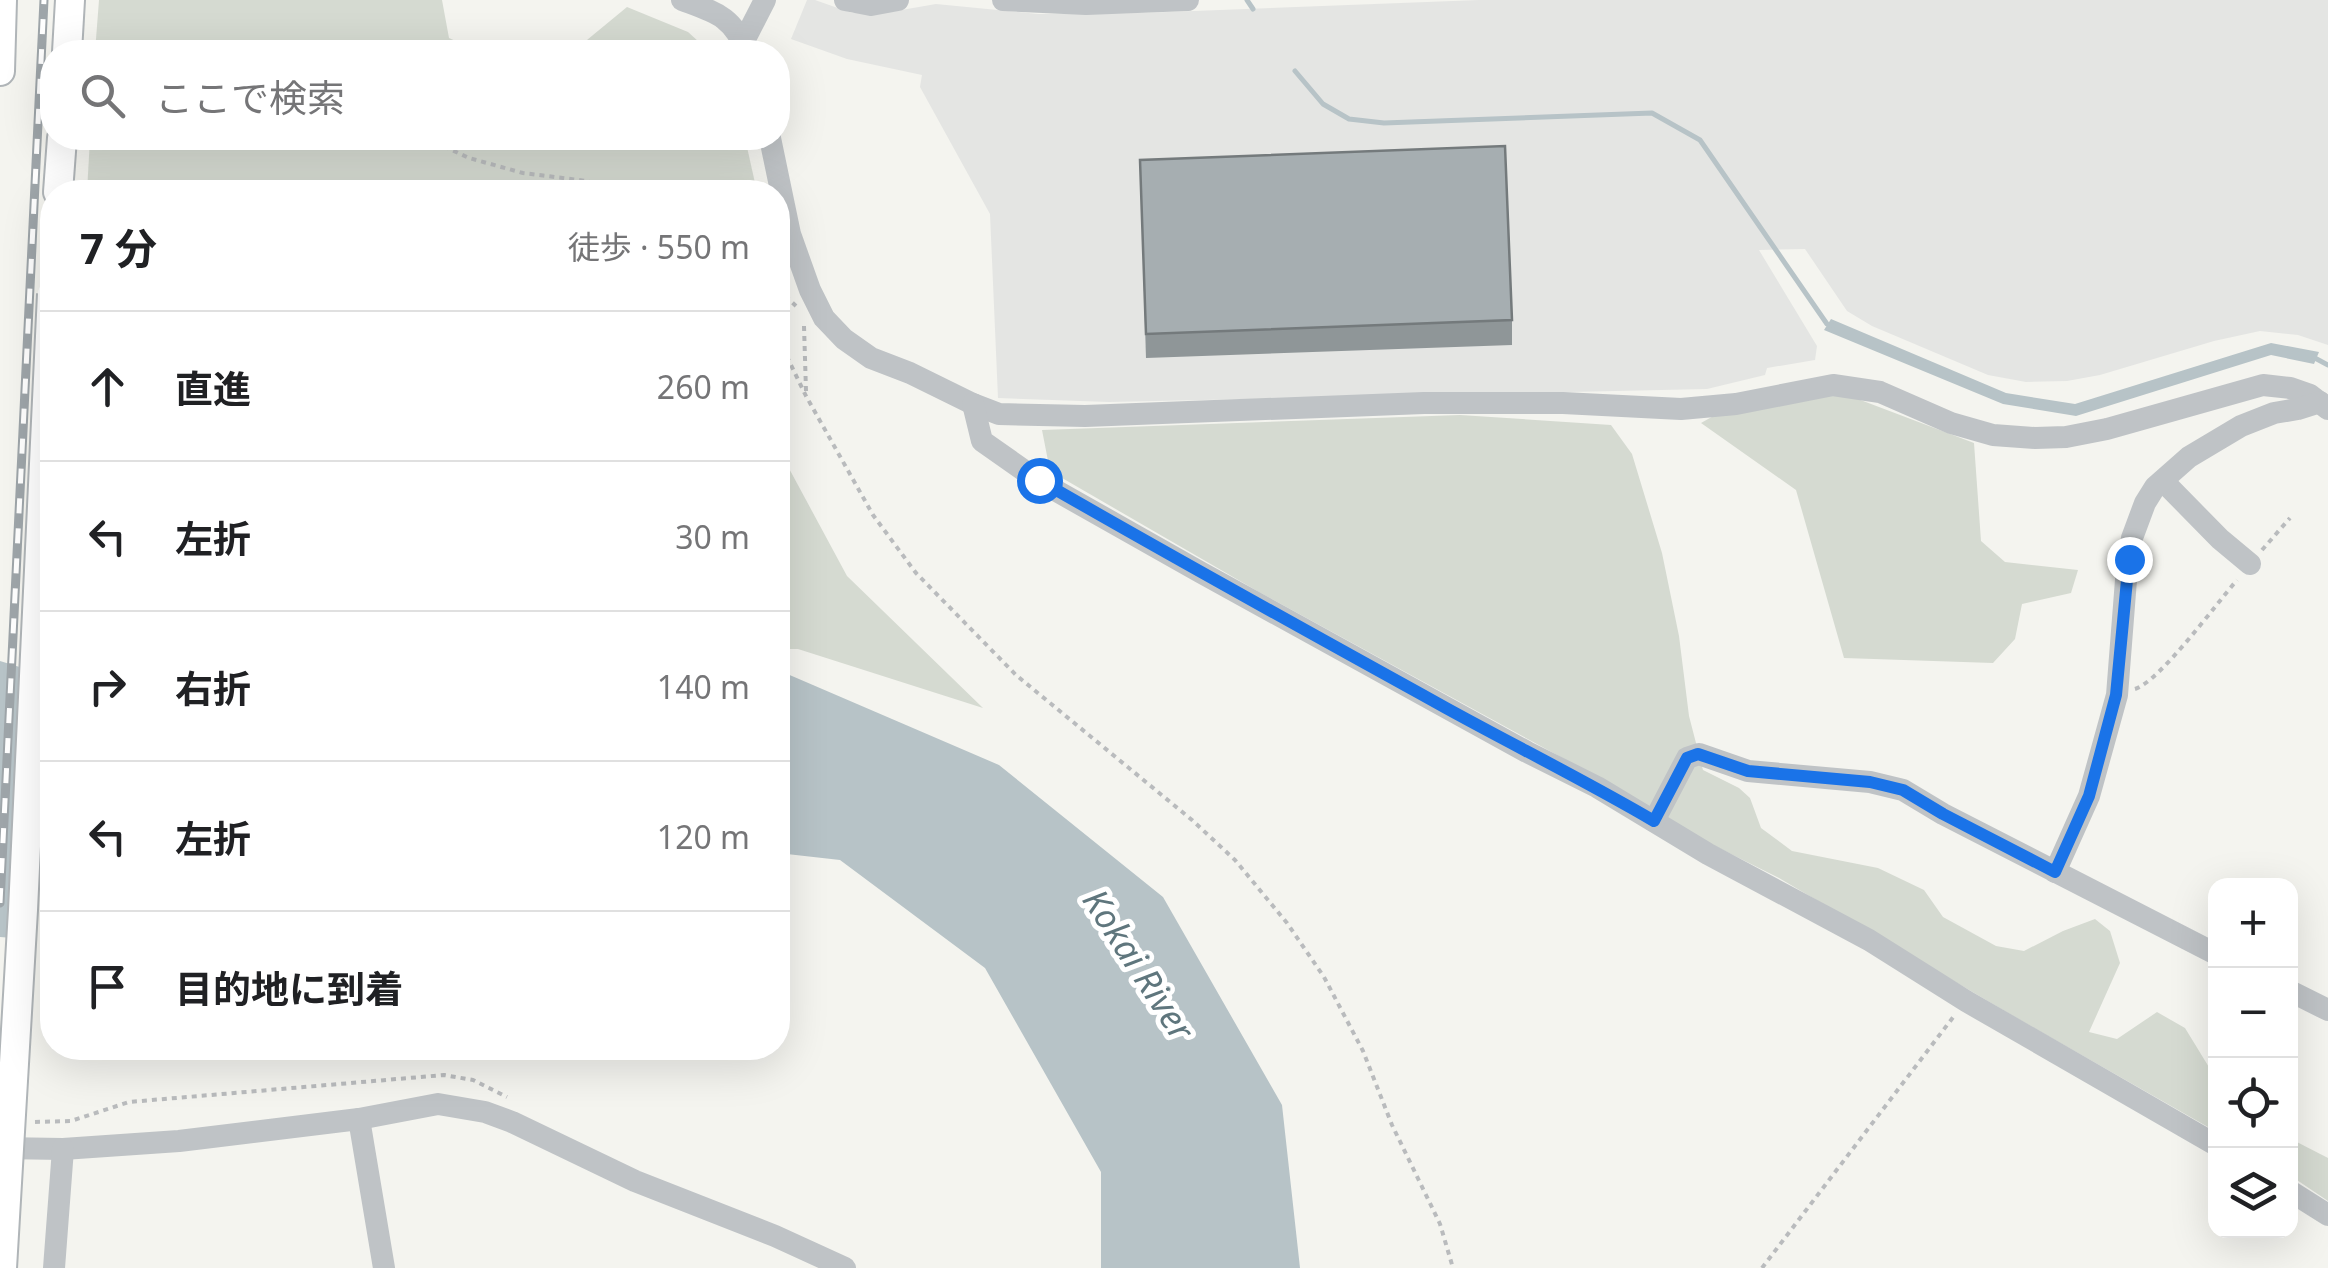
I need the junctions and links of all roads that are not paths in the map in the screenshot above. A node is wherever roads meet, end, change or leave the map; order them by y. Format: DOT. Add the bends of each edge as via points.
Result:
graph roads {
  1 [pos="2,0"];
  2 [pos="70,0"];
  3 [pos="682,0"];
  4 [pos="765,0"];
  5 [pos="844,0"];
  6 [pos="898,0"];
  7 [pos="1003,0"];
  8 [pos="1188,0"];
  9 [pos="68,40"];
  10 [pos="741,40"];
  11 [pos="748,40"];
  12 [pos="0,71"];
  13 [pos="61,150"];
  14 [pos="772,150"];
  15 [pos="59,180"];
  16 [pos="779,180"];
  17 [pos="790,234"];
  18 [pos="973,404"];
  19 [pos="2324,405"];
  20 [pos="2163,480"];
  21 [pos="40,549"];
  22 [pos="2250,564"];
  23 [pos="1654,821"];
  24 [pos="2055,872"];
  25 [pos="2208,950"];
  26 [pos="2298,996"];
  27 [pos="2328,1010"];
  28 [pos="359,1119"];
  29 [pos="2208,1140"];
  30 [pos="0,1148"];
  31 [pos="63,1149"];
  32 [pos="2298,1196"];
  33 [pos="2328,1216"];
  34 [pos="55,1258"];
  35 [pos="2,1268"];
  36 [pos="384,1268"];
  37 [pos="845,1268"];
  1 -- 12 [label="main road"];
  2 -- 9 [label="main road"];
  3 -- 10 [label="street" via="728,20"];
  4 -- 11 [label="street"];
  5 -- 6 [label="street"];
  7 -- 8 [label="street"];
  13 -- 15 [label="main road"];
  14 -- 16 [label="street"];
  17 -- 18 [label="street" via="807,300 844,339 870,358"];
  18 -- 19 [label="street" via="1040,417 1424,402 1681,408 1833,385 1880,392 1993,435 2036,438 2106,429 2262,385 2310,394"];
  18 -- 23 [label="street" via="982,442 1039,480"];
  19 -- 20 [label="street" via="2241,426"];
  20 -- 22 [label="street"];
  20 -- 24 [label="street" via="2145,503 2132,538 2116,695 2089,796"];
  21 -- 35 [label="main road, bridge"];
  23 -- 24 [label="street" via="1687,758 1698,754 1748,771 1903,790"];
  23 -- 29 [label="street"];
  24 -- 25 [label="street"];
  26 -- 27 [label="street"];
  28 -- 31 [label="street"];
  28 -- 36 [label="street"];
  28 -- 37 [label="street" via="438,1104 485,1112"];
  30 -- 31 [label="street"];
  31 -- 34 [label="street"];
  32 -- 33 [label="street"];
}
